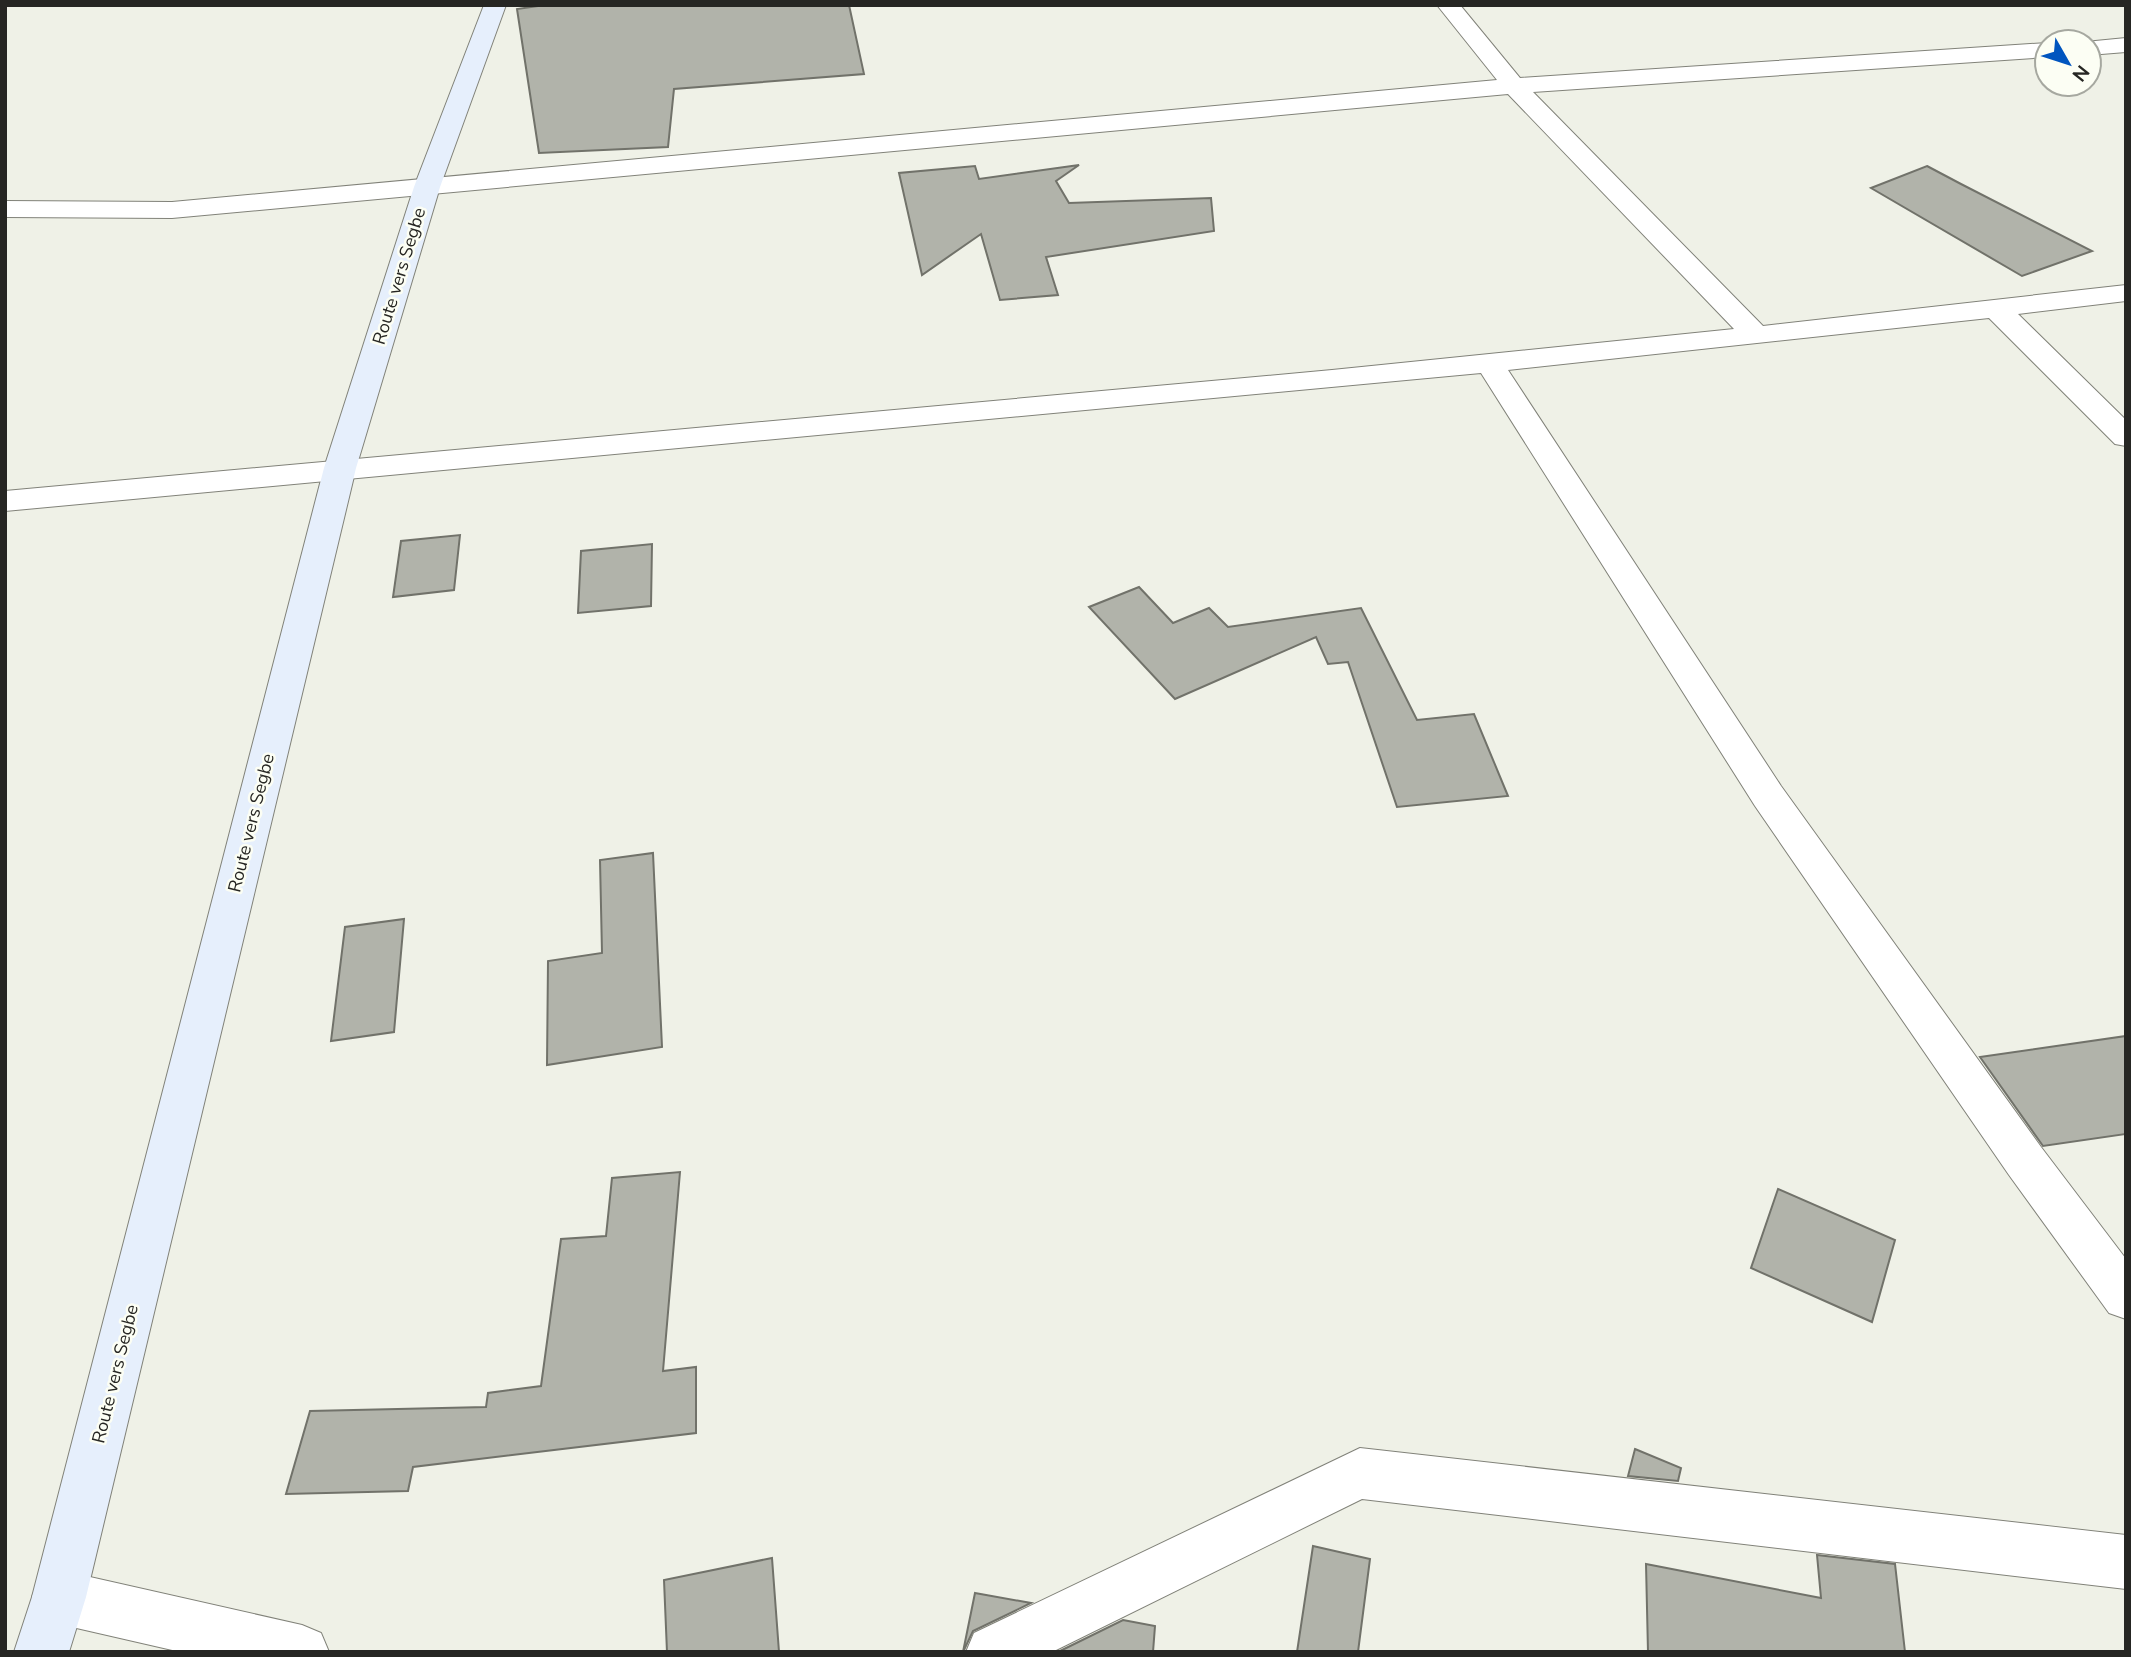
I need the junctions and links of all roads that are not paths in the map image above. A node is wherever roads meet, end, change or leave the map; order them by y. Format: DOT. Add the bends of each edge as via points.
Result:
graph roads {
  1 [pos="495,5"];
  2 [pos="1448,5"];
  3 [pos="2126,45"];
  4 [pos="2103,47"];
  5 [pos="2033,52"];
  6 [pos="1514,86"];
  7 [pos="427,187"];
  8 [pos="5,209"];
  9 [pos="2126,293"];
  10 [pos="1996,309"];
  11 [pos="1756,336"];
  12 [pos="1491,366"];
  13 [pos="2126,437"];
  14 [pos="340,468"];
  15 [pos="5,501"];
  16 [pos="2126,1297"];
  17 [pos="2126,1562"];
  18 [pos="59,1597"];
  19 [pos="41,1652"];
  20 [pos="302,1652"];
  21 [pos="993,1652"];
  1 -- 7 [label="main road, Route vers Segbe"];
  2 -- 6 [label="street"];
  3 -- 4 [label="street"];
  5 -- 6 [label="street"];
  6 -- 7 [label="street"];
  6 -- 11 [label="street"];
  7 -- 8 [label="street" via="172,209"];
  7 -- 14 [label="main road, Route vers Segbe"];
  9 -- 10 [label="street"];
  10 -- 11 [label="street"];
  10 -- 13 [label="street"];
  11 -- 12 [label="street"];
  12 -- 14 [label="street"];
  12 -- 16 [label="street" via="1768,796"];
  14 -- 15 [label="street"];
  14 -- 18 [label="main road, Route vers Segbe"];
  17 -- 21 [label="street" via="1360,1473"];
  18 -- 19 [label="main road, Route vers Segbe"];
  18 -- 20 [label="street"];
}
